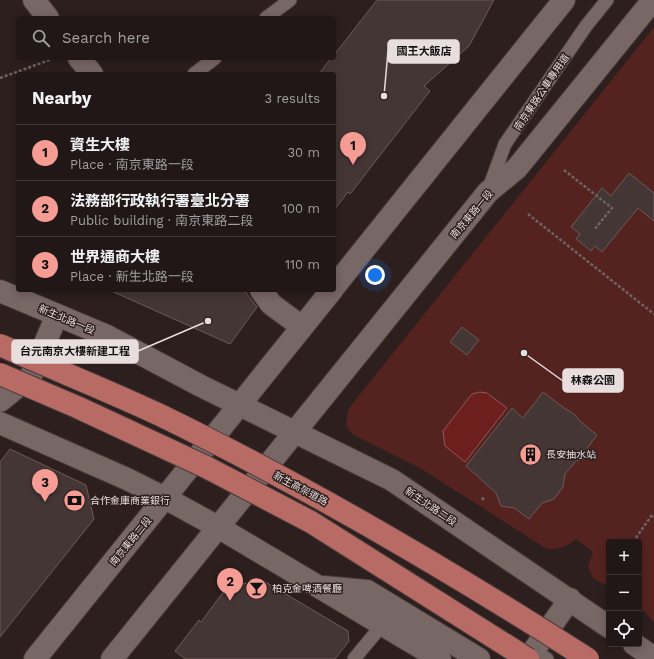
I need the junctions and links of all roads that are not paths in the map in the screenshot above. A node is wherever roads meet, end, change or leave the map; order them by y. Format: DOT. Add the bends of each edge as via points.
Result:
graph roads {
  1 [pos="290,0"];
  2 [pos="564,0"];
  3 [pos="607,0"];
  4 [pos="653,0"];
  5 [pos="269,16"];
  6 [pos="82,60"];
  7 [pos="212,60"];
  8 [pos="90,72"];
  9 [pos="197,72"];
  10 [pos="488,192"];
  11 [pos="336,285"];
  12 [pos="0,291"];
  13 [pos="263,292"];
  14 [pos="330,292"];
  15 [pos="57,315"];
  16 [pos="302,327"];
  17 [pos="0,345"];
  18 [pos="0,374"];
  19 [pos="0,401"];
  20 [pos="240,405"];
  21 [pos="0,423"];
  22 [pos="293,432"];
  23 [pos="165,498"];
  24 [pos="218,527"];
  25 [pos="319,587"];
  26 [pos="570,599"];
  27 [pos="383,624"];
  28 [pos="606,625"];
  29 [pos="638,647"];
  30 [pos="533,657"];
  31 [pos="654,658"];
  32 [pos="35,659"];
  33 [pos="112,659"];
  34 [pos="354,659"];
  35 [pos="440,659"];
  36 [pos="479,659"];
  37 [pos="588,659"];
  1 -- 5 [label="lane"];
  2 -- 11 [label="main road"];
  3 -- 10 [label="lane, 南京東路公車專用道" via="586,26 505,144"];
  4 -- 10 [label="main road, 南京東路一段" via="517,168"];
  6 -- 8 [label="main road"];
  7 -- 9 [label="lane"];
  10 -- 22 [label="main road, 南京東路一段"];
  12 -- 15 [label="main road, 新生北路一段"];
  13 -- 16 [label="main road" via="272,304"];
  14 -- 16 [label="main road"];
  15 -- 19 [label="main road" via="31,376"];
  15 -- 20 [label="main road, 新生北路一段" via="107,336"];
  16 -- 20 [label="main road"];
  17 -- 37 [label="highway, 新生高架道路, bridge" via="158,415 317,496 487,594"];
  18 -- 30 [label="highway, bridge" via="206,467 311,522"];
  20 -- 22 [label="main road, 新生北路二段"];
  20 -- 23 [label="main road, 南京東路二段"];
  21 -- 23 [label="main road"];
  22 -- 24 [label="main road"];
  22 -- 26 [label="main road, 新生北路二段" via="392,480"];
  23 -- 24 [label="main road"];
  23 -- 32 [label="main road, 南京東路二段"];
  24 -- 25 [label="main road"];
  24 -- 33 [label="main road"];
  25 -- 27 [label="main road"];
  25 -- 36 [label="main road" via="367,591"];
  26 -- 28 [label="main road, 新生北路二段"];
  26 -- 30 [label="main road"];
  27 -- 34 [label="lane"];
  27 -- 35 [label="main road"];
  29 -- 31 [label="main road"];
}
